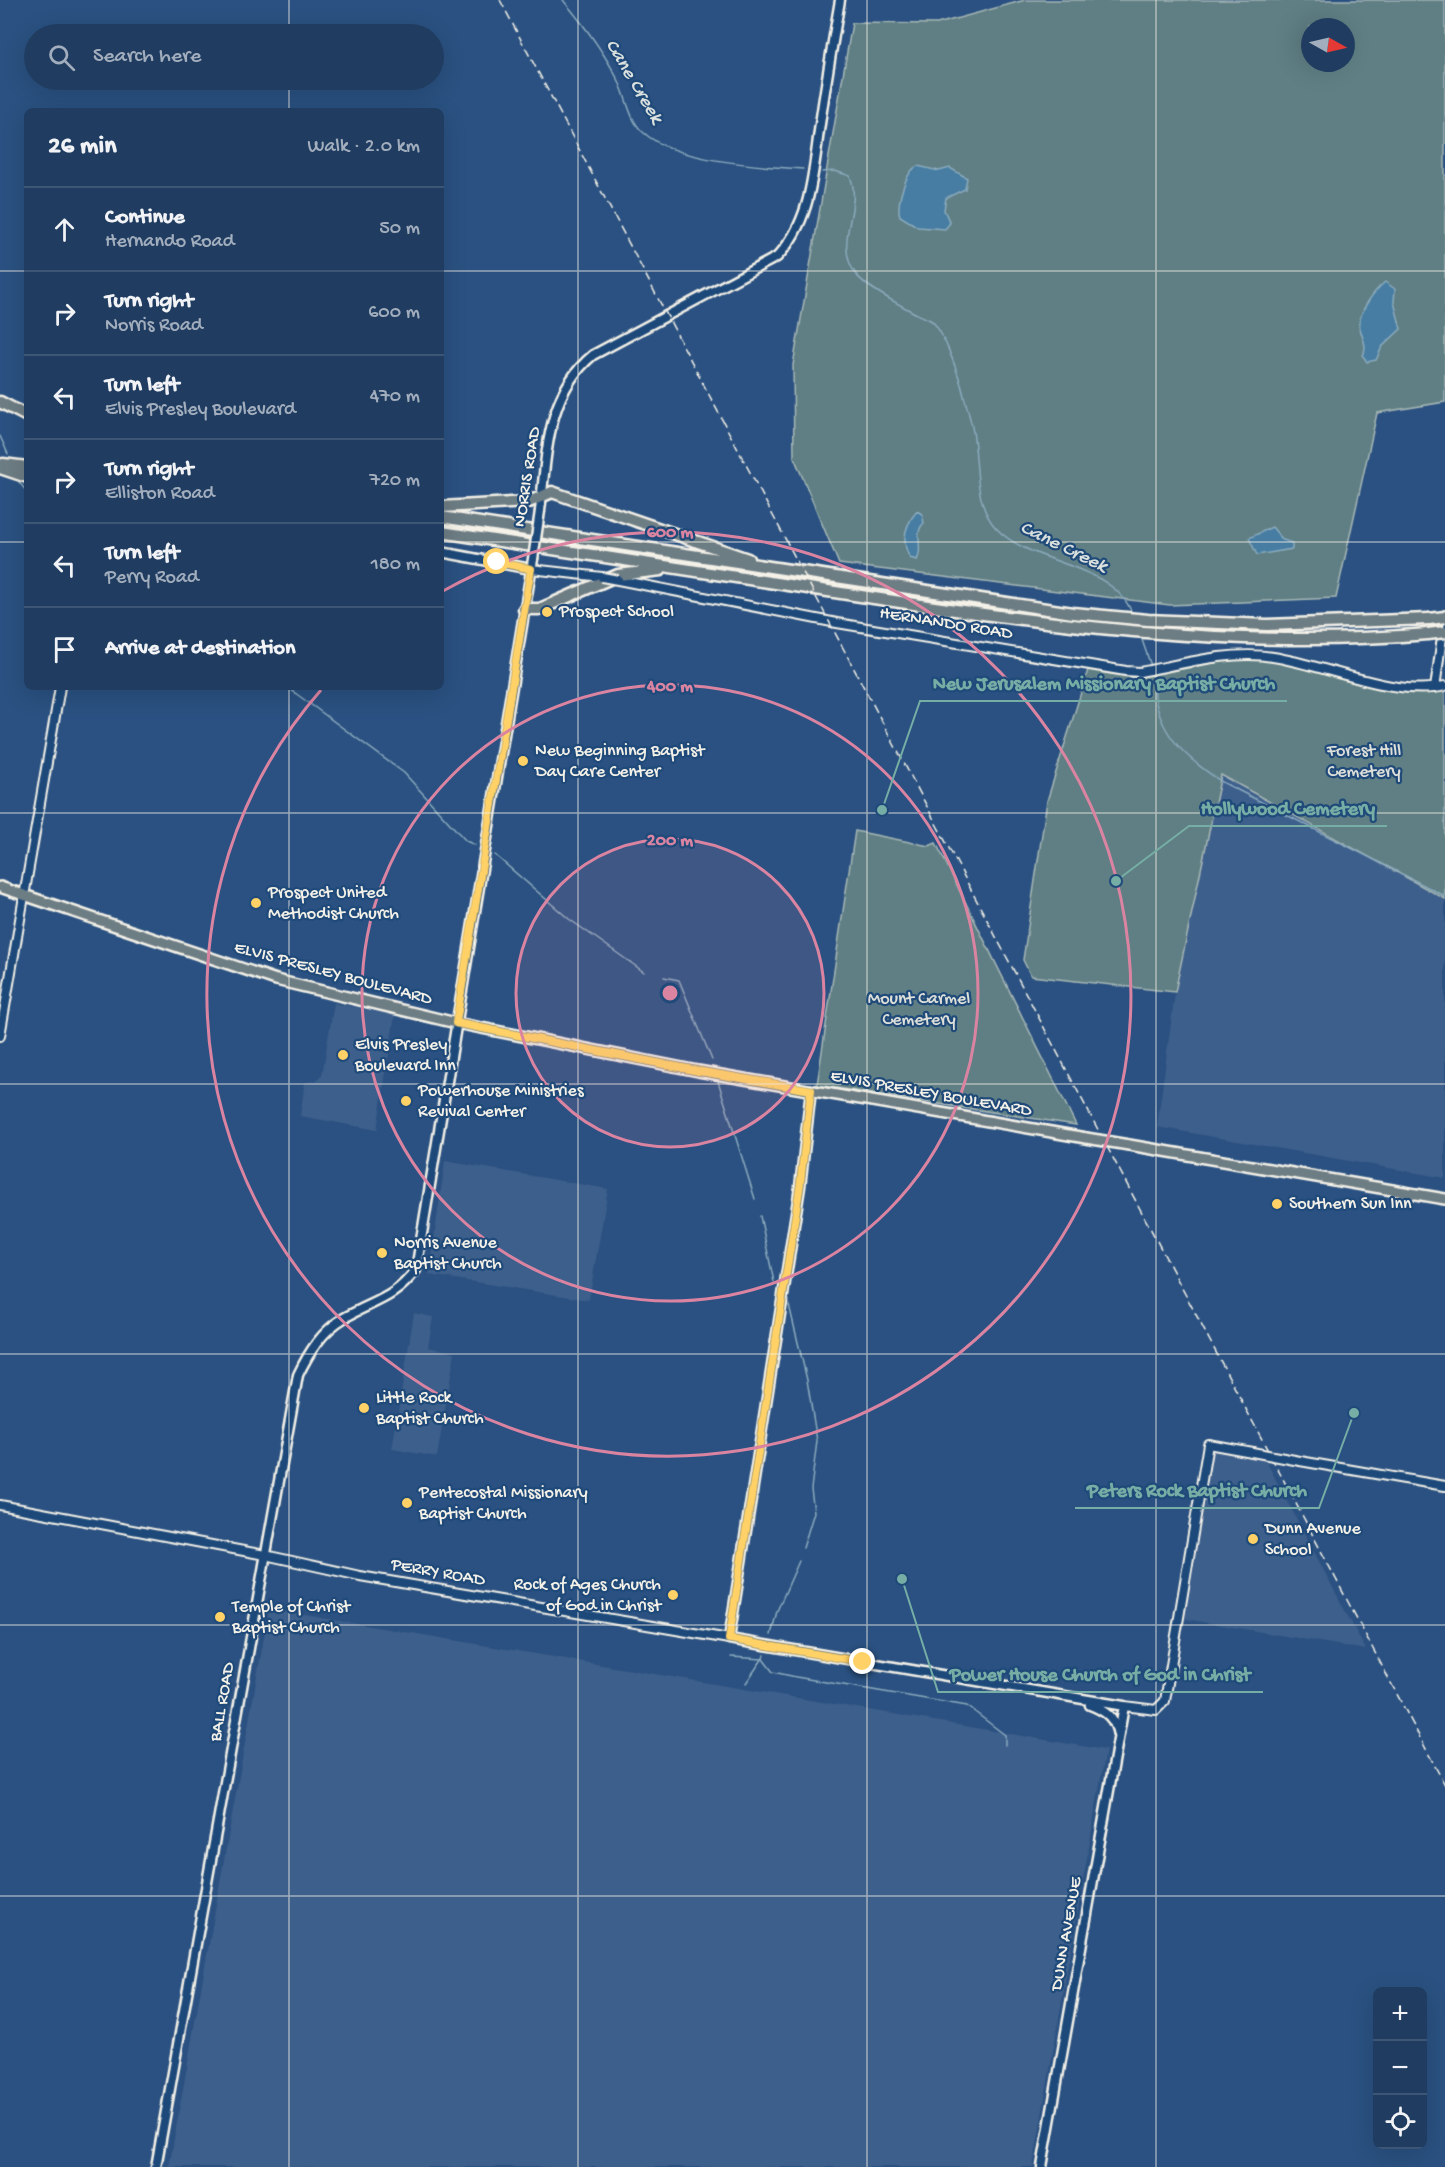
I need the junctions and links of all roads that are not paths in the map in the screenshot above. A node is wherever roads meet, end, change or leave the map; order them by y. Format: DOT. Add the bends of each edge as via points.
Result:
graph roads {
  1 [pos="840,0"];
  2 [pos="0,402"];
  3 [pos="24,414"];
  4 [pos="0,466"];
  5 [pos="24,467"];
  6 [pos="24,476"];
  7 [pos="542,496"];
  8 [pos="444,507"];
  9 [pos="444,517"];
  10 [pos="444,532"];
  11 [pos="444,553"];
  12 [pos="777,568"];
  13 [pos="531,569"];
  14 [pos="684,569"];
  15 [pos="524,609"];
  16 [pos="1445,615"];
  17 [pos="1445,632"];
  18 [pos="1445,686"];
  19 [pos="1435,688"];
  20 [pos="59,690"];
  21 [pos="0,887"];
  22 [pos="23,896"];
  23 [pos="456,1023"];
  24 [pos="0,1036"];
  25 [pos="811,1090"];
  26 [pos="1445,1198"];
  27 [pos="398,1291"];
  28 [pos="1445,1486"];
  29 [pos="0,1505"];
  30 [pos="265,1555"];
  31 [pos="729,1639"];
  32 [pos="1070,1698"];
  33 [pos="1124,1706"];
  34 [pos="1119,1738"];
  35 [pos="156,2167"];
  36 [pos="1042,2167"];
  1 -- 7 [label="main road, NORRIS ROAD" via="813,180 792,242 777,257 593,356 578,368 556,407"];
  2 -- 3 [label="highway"];
  4 -- 5 [label="highway"];
  4 -- 6 [label="highway"];
  7 -- 8 [label="highway" via="529,502"];
  7 -- 12 [label="highway" via="552,492"];
  7 -- 13 [label="main road, NORRIS ROAD, bridge"];
  9 -- 12 [label="highway"];
  10 -- 14 [label="highway"];
  11 -- 13 [label="main road, HERNANDO ROAD"];
  12 -- 16 [label="highway, bridge" via="1017,605 1148,620 1290,625"];
  13 -- 15 [label="main road, NORRIS ROAD"];
  13 -- 19 [label="street, HERNANDO ROAD, bridge" via="602,577 837,623 1140,672 1245,655 1273,656 1413,690"];
  14 -- 15 [label="highway" via="618,575 540,609"];
  14 -- 17 [label="highway, bridge" via="1050,625 1122,632 1311,639"];
  15 -- 23 [label="main road, NORRIS ROAD"];
  16 -- 19 [label="street"];
  18 -- 19 [label="street, HERNANDO ROAD"];
  20 -- 22 [label="street"];
  21 -- 22 [label="main road, ELVIS PRESLEY BOULEVARD"];
  22 -- 23 [label="main road, ELVIS PRESLEY BOULEVARD" via="276,980"];
  22 -- 24 [label="street"];
  23 -- 25 [label="main road, ELVIS PRESLEY BOULEVARD"];
  23 -- 27 [label="main road, NORRIS ROAD" via="416,1270"];
  25 -- 26 [label="main road, ELVIS PRESLEY BOULEVARD, bridge"];
  25 -- 31 [label="main road" via="800,1186"];
  27 -- 30 [label="main road, BALL ROAD" via="344,1318 323,1335 306,1358 294,1391"];
  28 -- 33 [label="street, PERRY ROAD, bridge" via="1208,1444 1165,1701 1156,1710"];
  29 -- 30 [label="street, PERRY ROAD"];
  30 -- 31 [label="street, PERRY ROAD" via="360,1576"];
  30 -- 35 [label="main road, BALL ROAD"];
  31 -- 32 [label="main road, PERRY ROAD"];
  32 -- 33 [label="main road, PERRY ROAD"];
  32 -- 34 [label="main road" via="1102,1709 1115,1724"];
  33 -- 34 [label="main road, DUNN AVENUE"];
  34 -- 36 [label="main road, DUNN AVENUE"];
}
